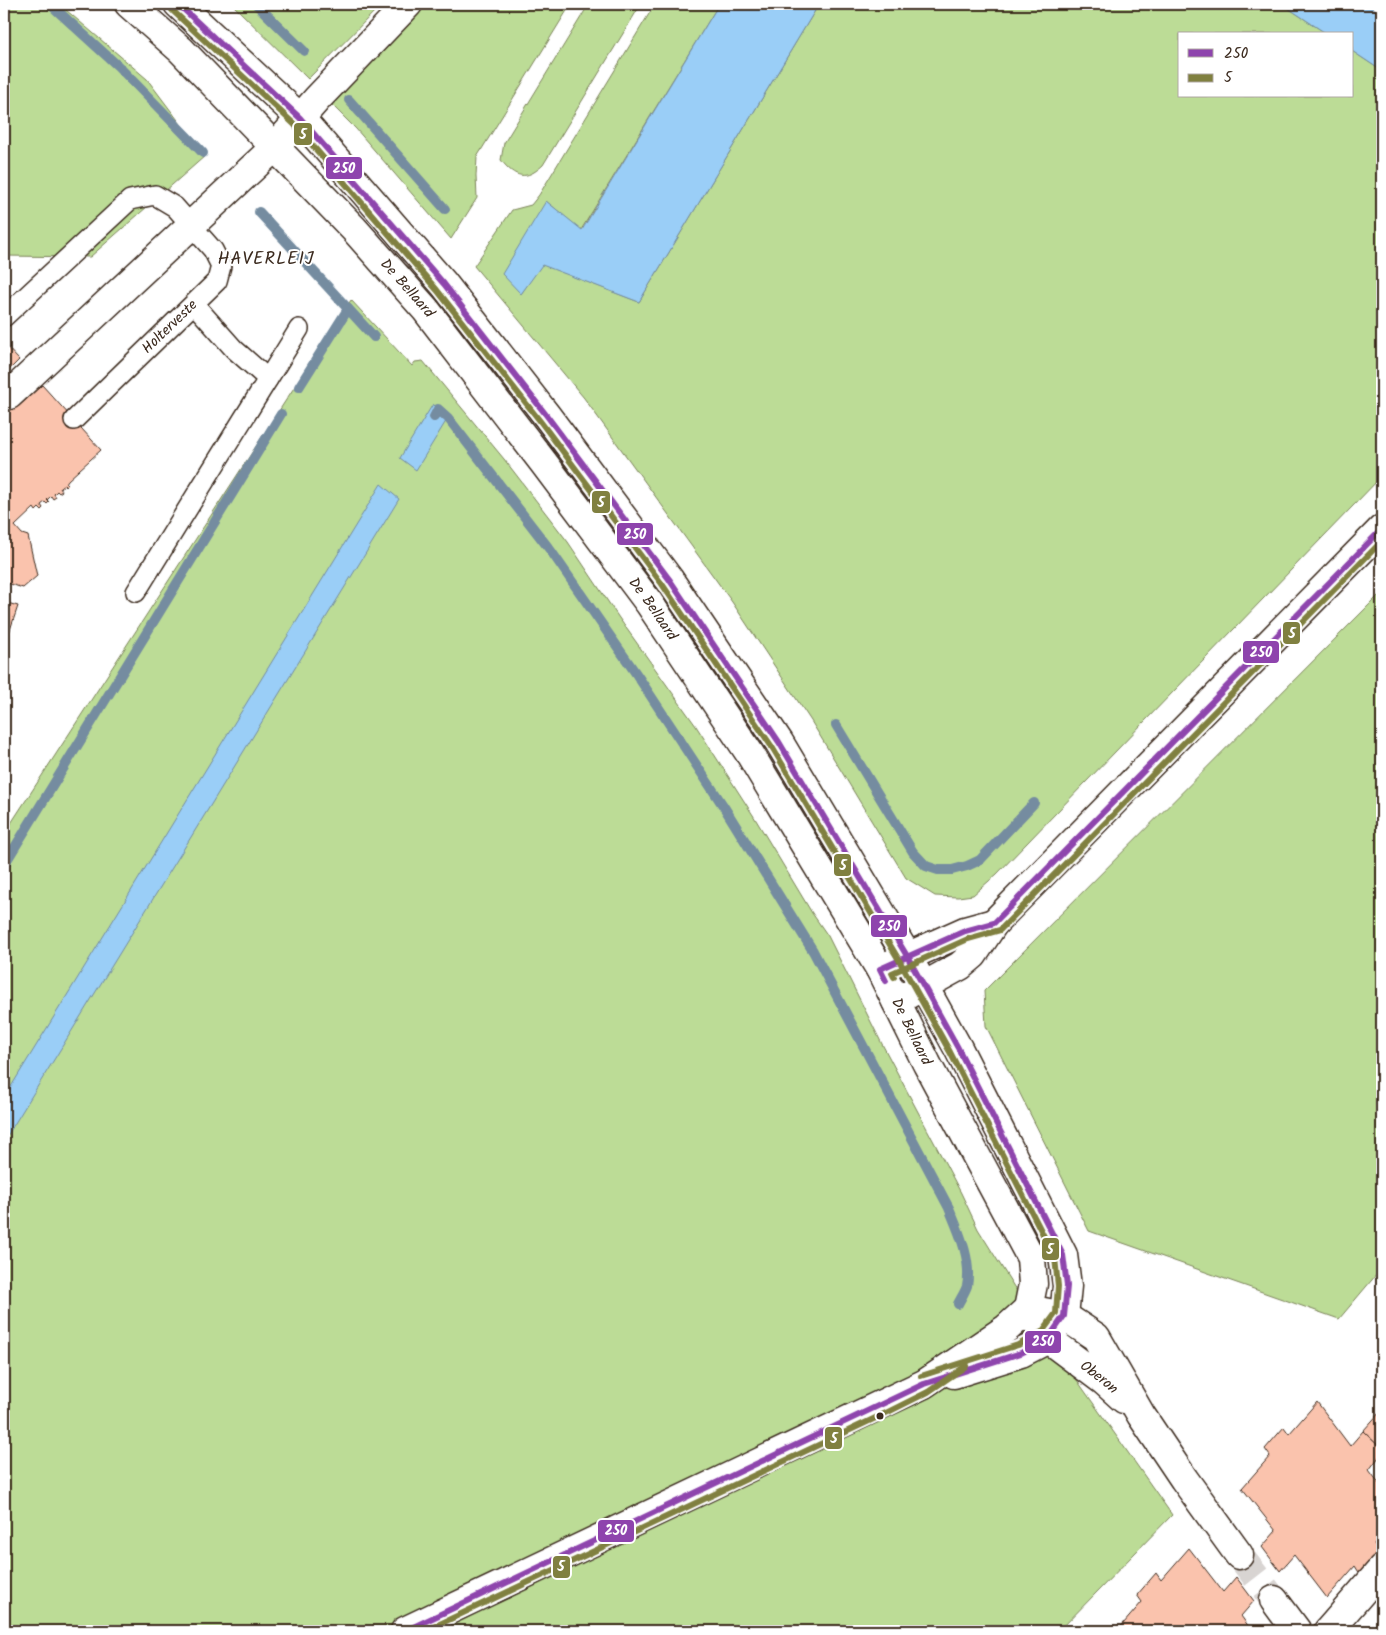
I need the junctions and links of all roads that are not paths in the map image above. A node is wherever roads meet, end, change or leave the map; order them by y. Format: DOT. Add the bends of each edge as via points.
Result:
graph roads {
  1 [pos="129,4"];
  2 [pos="178,4"];
  3 [pos="408,4"];
  4 [pos="300,118"];
  5 [pos="275,147"];
  6 [pos="191,225"];
  7 [pos="194,304"];
  8 [pos="4,318"];
  9 [pos="299,329"];
  10 [pos="268,379"];
  11 [pos="9,395"];
  12 [pos="74,420"];
  13 [pos="1382,529"];
  14 [pos="136,592"];
  15 [pos="994,923"];
  16 [pos="907,956"];
  17 [pos="880,969"];
  18 [pos="924,987"];
  19 [pos="896,1001"];
  20 [pos="1028,1309"];
  21 [pos="1064,1316"];
  22 [pos="1048,1339"];
  23 [pos="924,1384"];
  24 [pos="1141,1415"];
  25 [pos="1240,1555"];
  26 [pos="1382,1569"];
  27 [pos="1274,1600"];
  28 [pos="405,1631"];
  29 [pos="1296,1631"];
  30 [pos="1328,1631"];
  1 -- 5 [label="street, De Bellaard" via="181,50"];
  2 -- 4 [label="street, De Bellaard"];
  3 -- 4 [label="street"];
  4 -- 5 [label="street"];
  4 -- 16 [label="street, De Bellaard" via="444,284 548,416 669,579 779,742"];
  5 -- 6 [label="street"];
  5 -- 17 [label="street, De Bellaard" via="426,310 649,603 750,754"];
  6 -- 7 [label="lane, Holterveste" via="213,250 221,266 217,282"];
  6 -- 8 [label="lane, Holterveste" via="175,207 155,195 130,200"];
  6 -- 11 [label="street"];
  7 -- 10 [label="lane" via="234,349"];
  7 -- 12 [label="lane, Holterveste"];
  9 -- 10 [label="lane"];
  10 -- 14 [label="lane"];
  13 -- 15 [label="street"];
  15 -- 16 [label="street" via="965,931"];
  15 -- 18 [label="street" via="973,955"];
  16 -- 17 [label="street"];
  16 -- 18 [label="street, De Bellaard"];
  17 -- 19 [label="street, De Bellaard"];
  18 -- 19 [label="street"];
  18 -- 21 [label="street, De Bellaard" via="1063,1255 1067,1286"];
  19 -- 20 [label="street, De Bellaard" via="1031,1258 1033,1284"];
  20 -- 21 [label="street, Oberon"];
  20 -- 22 [label="street, Oberon"];
  20 -- 23 [label="street" via="1007,1328"];
  21 -- 22 [label="street"];
  21 -- 24 [label="street, Oberon" via="1096,1337"];
  22 -- 23 [label="street" via="1021,1354"];
  22 -- 24 [label="street, Oberon" via="1104,1381"];
  23 -- 28 [label="street"];
  24 -- 25 [label="street, Oberon"];
  26 -- 30 [label="street"];
  27 -- 29 [label="street"];
}
